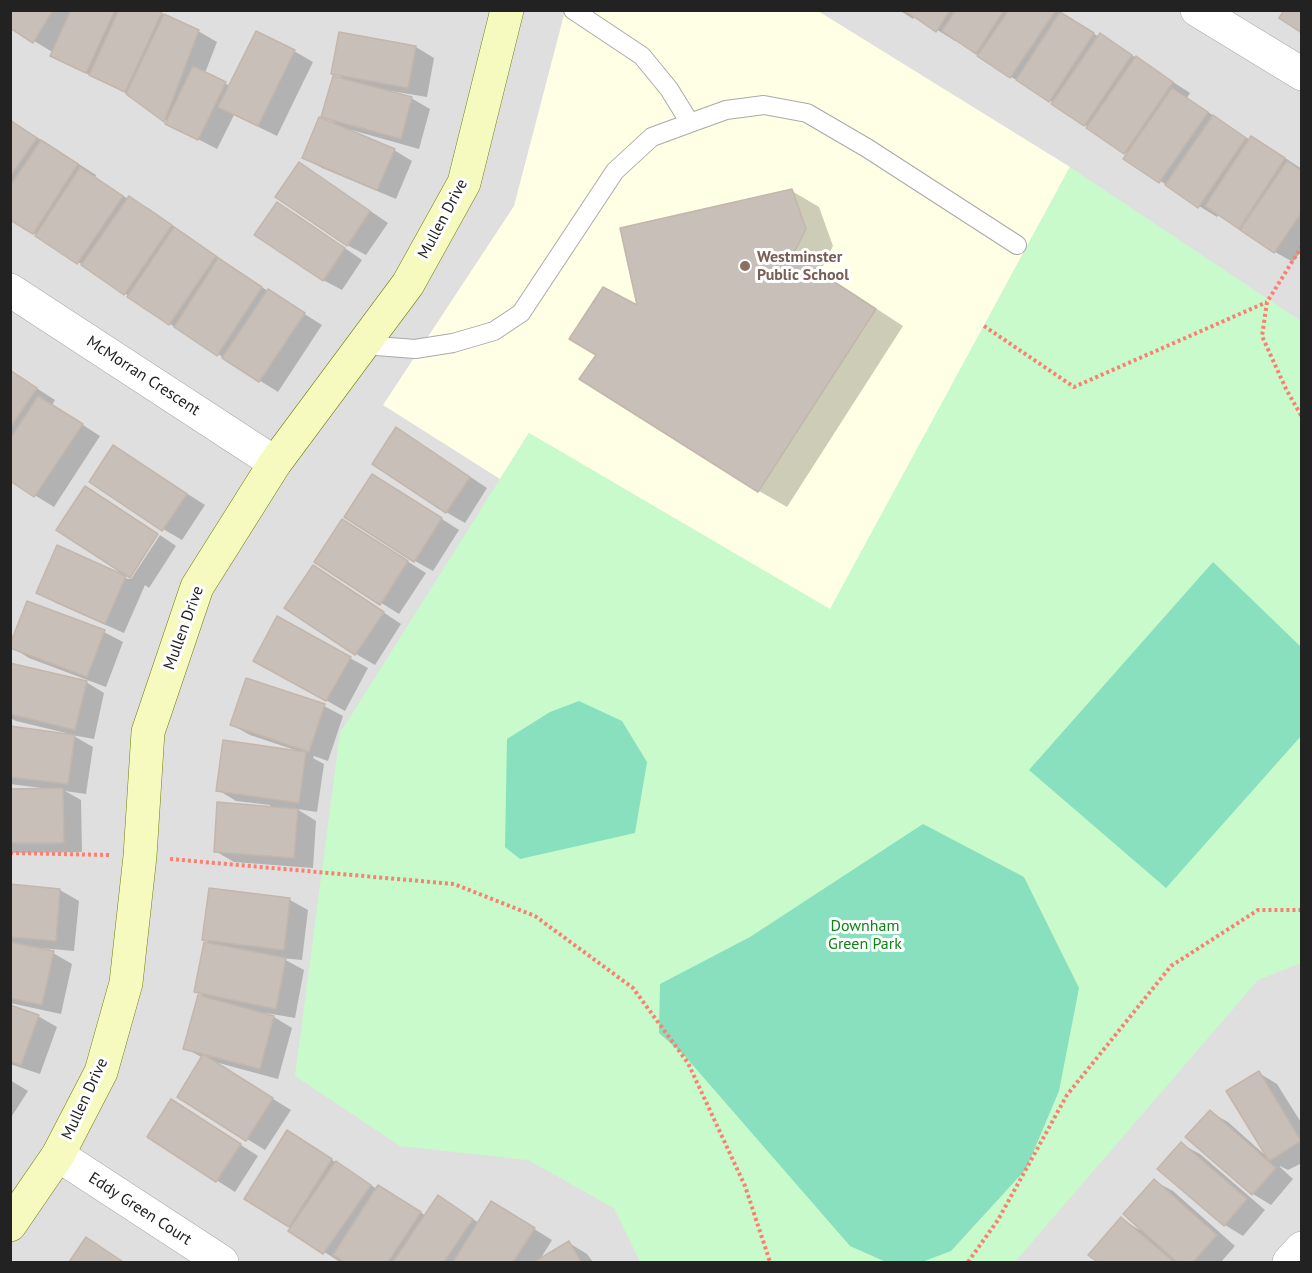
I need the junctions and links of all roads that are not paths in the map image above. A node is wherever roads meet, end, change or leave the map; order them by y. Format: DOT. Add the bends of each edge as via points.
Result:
graph roads {
  1 [pos="507,10"];
  2 [pos="573,10"];
  3 [pos="1197,10"];
  4 [pos="1302,74"];
  5 [pos="690,123"];
  6 [pos="1017,245"];
  7 [pos="10,290"];
  8 [pos="363,345"];
  9 [pos="275,463"];
  10 [pos="58,1155"];
  11 [pos="10,1225"];
  12 [pos="1302,1248"];
  13 [pos="222,1263"];
  14 [pos="1289,1263"];
  1 -- 8 [label="street, Mullen Drive" via="464,183 408,284"];
  2 -- 5 [label="lane" via="642,57 669,89"];
  3 -- 4 [label="street"];
  5 -- 6 [label="lane" via="726,110 764,105 807,113"];
  5 -- 8 [label="lane" via="652,137 615,171 521,313 494,331 453,344 415,350"];
  7 -- 9 [label="street, McMorran Crescent"];
  8 -- 9 [label="street, Mullen Drive"];
  9 -- 10 [label="street, Mullen Drive" via="197,587 148,732 126,983 101,1072"];
  10 -- 11 [label="street, Mullen Drive"];
  10 -- 13 [label="street, Eddy Green Court"];
  12 -- 14 [label="street"];
}
